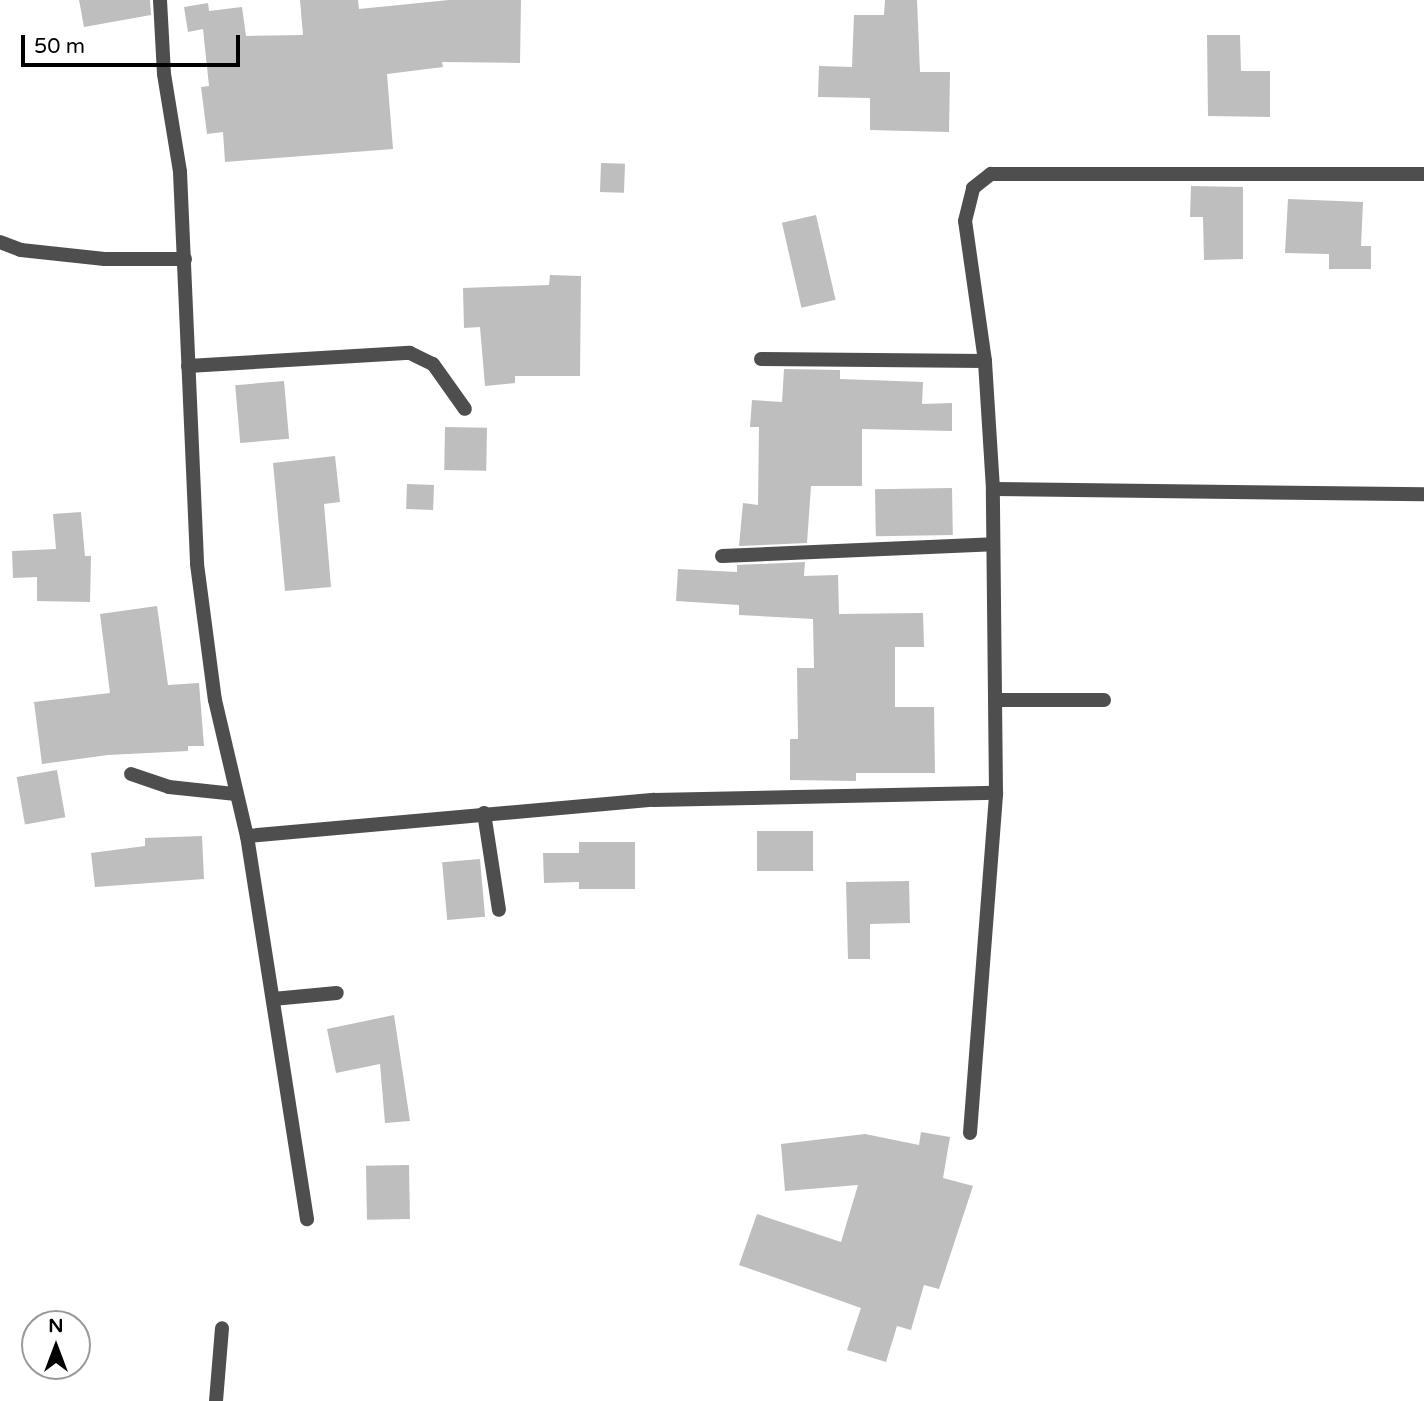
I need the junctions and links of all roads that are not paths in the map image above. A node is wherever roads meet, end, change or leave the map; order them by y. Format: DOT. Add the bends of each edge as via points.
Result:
graph roads {
  1 [pos="160,0"];
  2 [pos="1424,174"];
  3 [pos="0,242"];
  4 [pos="184,259"];
  5 [pos="761,359"];
  6 [pos="985,361"];
  7 [pos="188,366"];
  8 [pos="465,409"];
  9 [pos="993,489"];
  10 [pos="1424,494"];
  11 [pos="993,544"];
  12 [pos="722,556"];
  13 [pos="995,700"];
  14 [pos="1104,701"];
  15 [pos="131,774"];
  16 [pos="996,793"];
  17 [pos="234,794"];
  18 [pos="484,813"];
  19 [pos="247,835"];
  20 [pos="499,910"];
  21 [pos="337,993"];
  22 [pos="273,999"];
  23 [pos="970,1133"];
  24 [pos="307,1219"];
  25 [pos="222,1328"];
  26 [pos="216,1401"];
  1 -- 4 [label="street" via="164,74 180,172"];
  2 -- 6 [label="street" via="991,174 972,188 965,220"];
  3 -- 4 [label="street" via="21,250 105,259"];
  4 -- 7 [label="street"];
  5 -- 6 [label="street"];
  6 -- 9 [label="street"];
  7 -- 8 [label="street" via="410,353 433,364"];
  7 -- 17 [label="street" via="196,551 215,699"];
  9 -- 10 [label="street"];
  9 -- 11 [label="street"];
  11 -- 12 [label="street"];
  11 -- 13 [label="street"];
  13 -- 14 [label="street"];
  13 -- 16 [label="street"];
  15 -- 17 [label="street" via="169,787"];
  16 -- 18 [label="street" via="654,800"];
  16 -- 23 [label="street"];
  17 -- 19 [label="street"];
  18 -- 19 [label="street"];
  18 -- 20 [label="street"];
  19 -- 22 [label="street"];
  21 -- 22 [label="street"];
  22 -- 24 [label="street"];
  25 -- 26 [label="street"];
}
